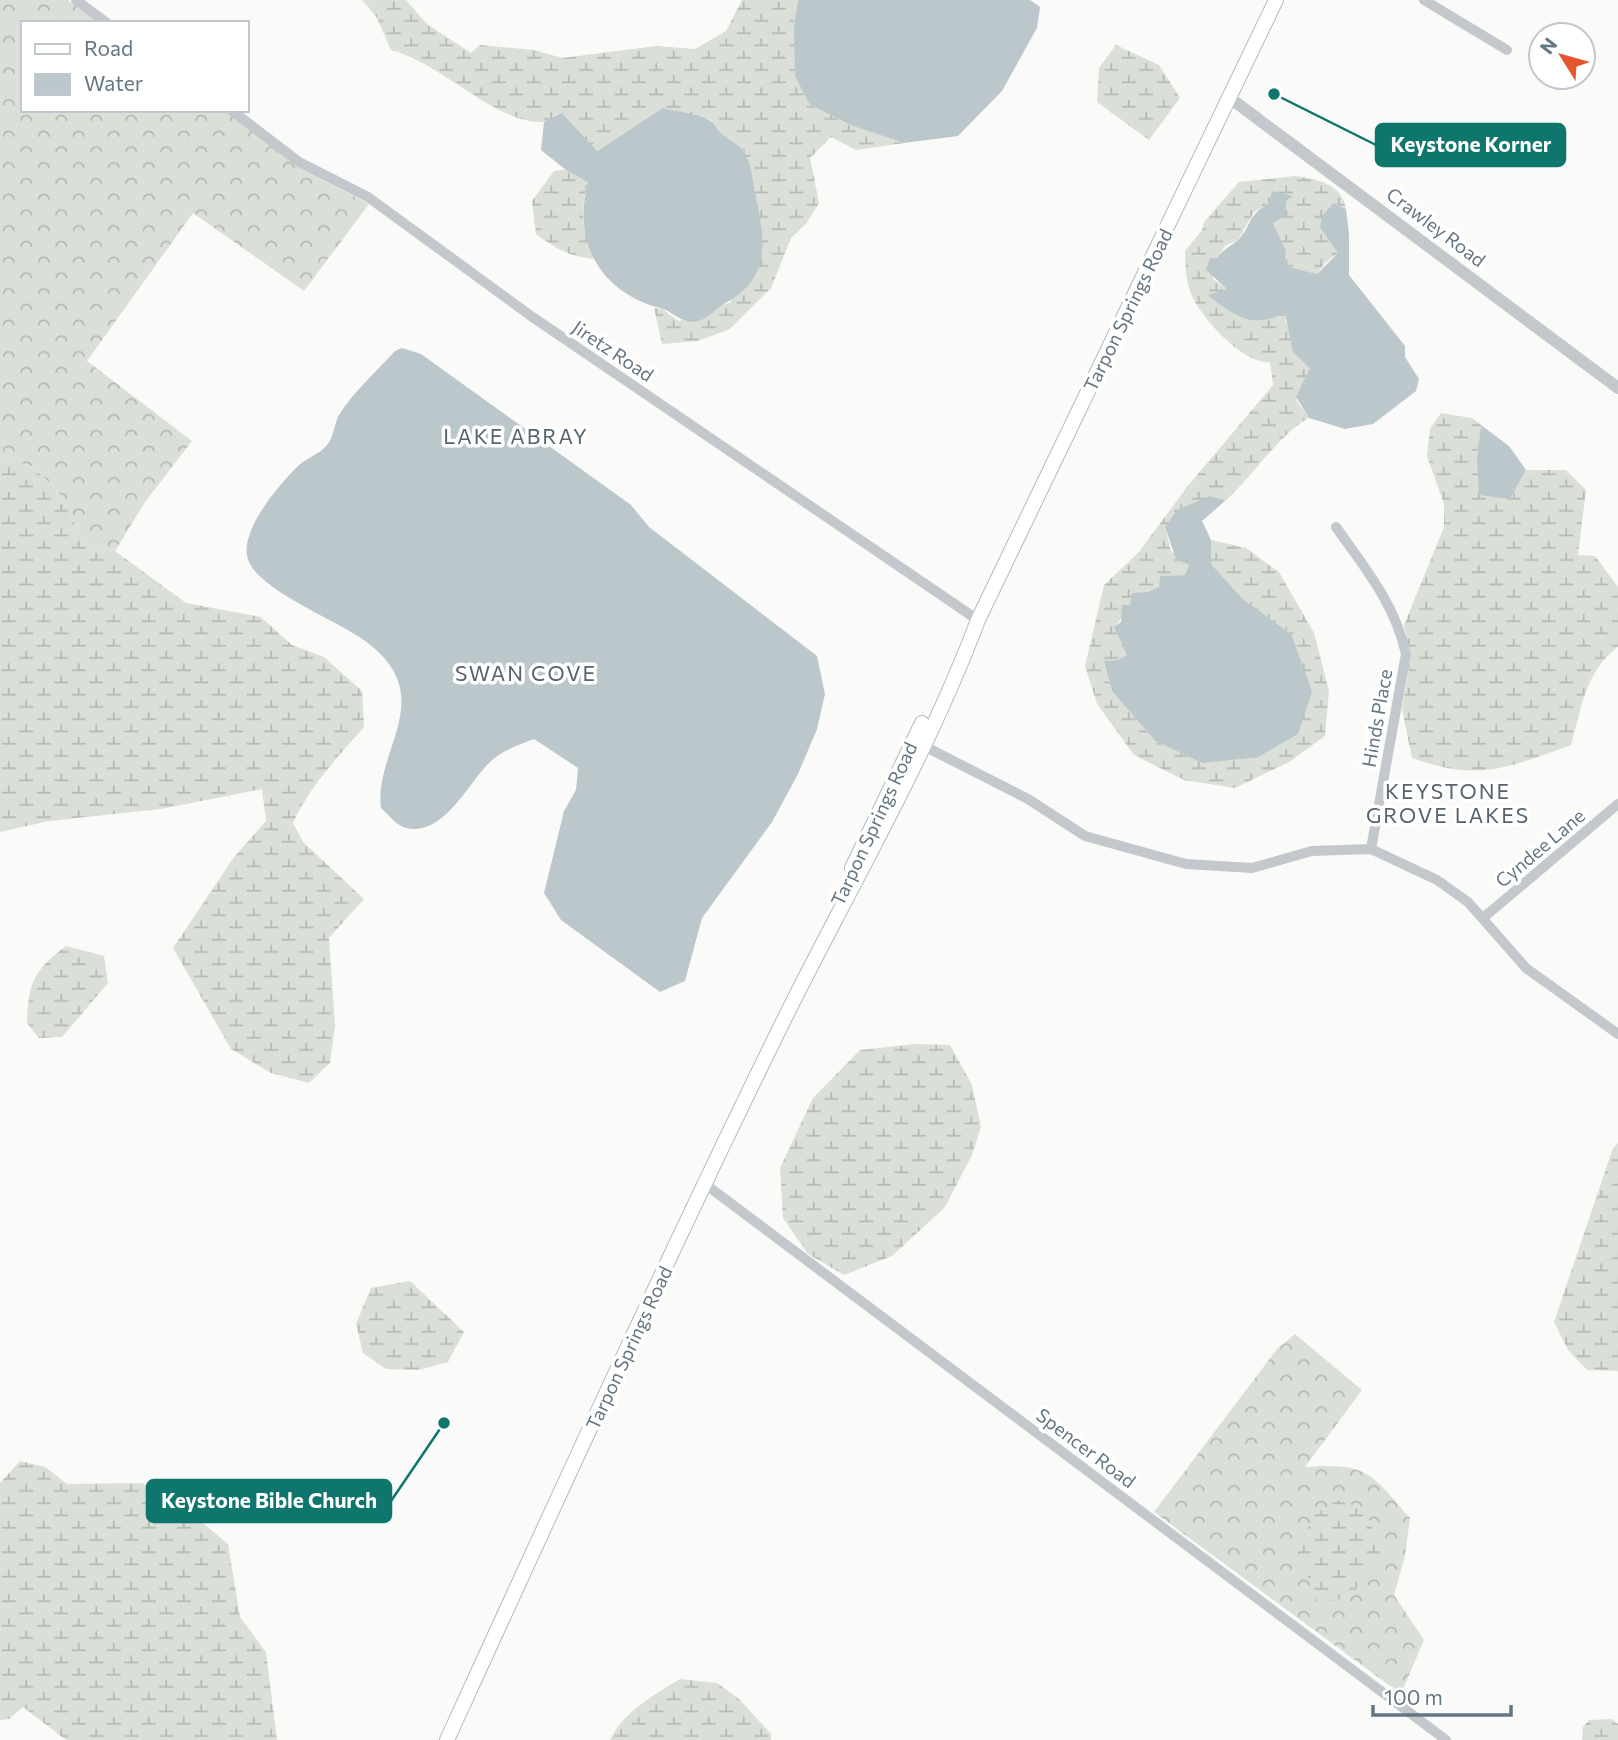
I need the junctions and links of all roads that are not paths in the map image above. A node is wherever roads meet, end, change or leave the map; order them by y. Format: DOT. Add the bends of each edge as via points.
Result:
graph roads {
  1 [pos="76,0"];
  2 [pos="1276,0"];
  3 [pos="1424,0"];
  4 [pos="104,21"];
  5 [pos="1507,50"];
  6 [pos="1230,98"];
  7 [pos="234,112"];
  8 [pos="1618,388"];
  9 [pos="1336,527"];
  10 [pos="978,620"];
  11 [pos="918,743"];
  12 [pos="1618,804"];
  13 [pos="1371,849"];
  14 [pos="1483,918"];
  15 [pos="1618,1034"];
  16 [pos="705,1184"];
  17 [pos="447,1740"];
  18 [pos="1446,1740"];
  1 -- 4 [label="street"];
  2 -- 6 [label="main road, Tarpon Springs Road"];
  3 -- 5 [label="street"];
  6 -- 8 [label="street, Crawley Road"];
  6 -- 10 [label="main road, Tarpon Springs Road"];
  7 -- 10 [label="street, Jiretz Road" via="299,162 376,202 520,308"];
  9 -- 13 [label="street, Hinds Place" via="1389,602 1406,654"];
  10 -- 11 [label="main road, Tarpon Springs Road"];
  11 -- 13 [label="street" via="1028,799 1085,836 1186,864 1252,868 1312,851"];
  11 -- 16 [label="main road, Tarpon Springs Road" via="844,906 814,957"];
  12 -- 14 [label="street, Cyndee Lane"];
  13 -- 14 [label="street" via="1437,880"];
  14 -- 15 [label="street" via="1526,968"];
  16 -- 17 [label="main road, Tarpon Springs Road"];
  16 -- 18 [label="street, Spencer Road"];
}
